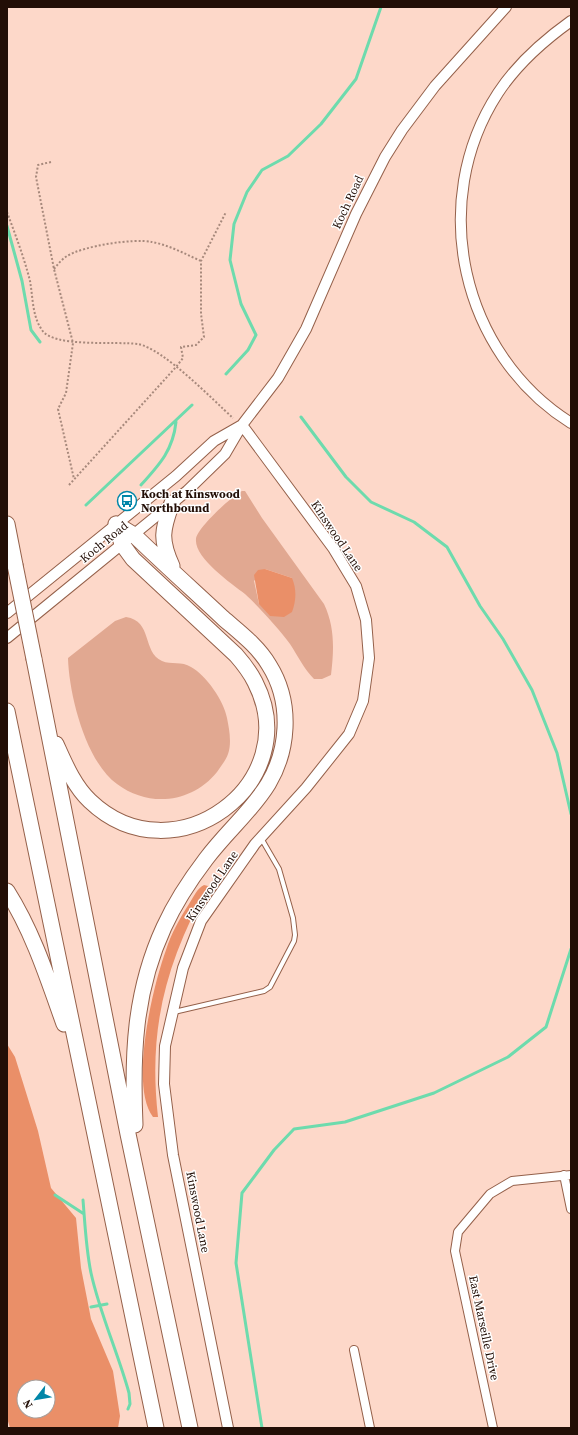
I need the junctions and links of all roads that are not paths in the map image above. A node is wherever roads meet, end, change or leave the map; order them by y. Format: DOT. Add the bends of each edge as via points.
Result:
graph roads {
  1 [pos="506,7"];
  2 [pos="571,21"];
  3 [pos="571,423"];
  4 [pos="242,426"];
  5 [pos="172,503"];
  6 [pos="7,524"];
  7 [pos="116,524"];
  8 [pos="134,535"];
  9 [pos="122,544"];
  10 [pos="174,573"];
  11 [pos="7,613"];
  12 [pos="7,638"];
  13 [pos="7,711"];
  14 [pos="46,725"];
  15 [pos="261,838"];
  16 [pos="7,891"];
  17 [pos="172,1012"];
  18 [pos="83,1075"];
  19 [pos="137,1172"];
  20 [pos="568,1175"];
  21 [pos="571,1209"];
  22 [pos="354,1350"];
  23 [pos="156,1428"];
  24 [pos="190,1428"];
  25 [pos="228,1428"];
  26 [pos="370,1428"];
  27 [pos="493,1428"];
  1 -- 4 [label="street, Koch Road" via="435,86 389,150 356,214 306,329 278,378"];
  2 -- 3 [label="street" via="536,49 509,77 498,93 472,147 462,188 460,213 468,283 483,325 521,381 549,408"];
  4 -- 5 [label="street, Koch Road" via="225,454 207,474"];
  4 -- 7 [label="street, Koch Road" via="214,441 176,476"];
  4 -- 15 [label="street, Kinswood Lane" via="332,548 356,586 366,620 369,658 363,701 349,734 306,788"];
  5 -- 8 [label="street, Koch Road"];
  5 -- 10 [label="highway" via="162,537"];
  6 -- 14 [label="highway, bridge"];
  7 -- 8 [label="highway"];
  7 -- 9 [label="highway"];
  7 -- 11 [label="street, Koch Road"];
  8 -- 9 [label="street, Koch Road"];
  8 -- 10 [label="highway"];
  9 -- 12 [label="street, Koch Road"];
  9 -- 14 [label="highway" via="133,559 236,655 248,670 260,695 266,718 266,735 258,768 240,796 216,815 200,823 171,831 140,828 113,819 90,801 70,775"];
  10 -- 19 [label="highway" via="260,651 270,665 284,700 285,736 278,768 269,785 206,858 188,884 164,926 148,967 138,1012 133,1059"];
  13 -- 18 [label="highway"];
  14 -- 19 [label="highway"];
  15 -- 17 [label="street, Kinswood Lane" via="201,921 183,968"];
  15 -- 17 [label="lane" via="279,869 292,918 294,941 270,987 264,991"];
  16 -- 18 [label="highway" via="16,904 37,951"];
  17 -- 25 [label="street, Kinswood Lane" via="165,1046 164,1084 172,1147"];
  18 -- 23 [label="highway"];
  19 -- 24 [label="highway"];
  20 -- 21 [label="street"];
  20 -- 27 [label="street, East Marseille Drive" via="512,1181 490,1194 458,1232 455,1251"];
  22 -- 26 [label="street"];
}
